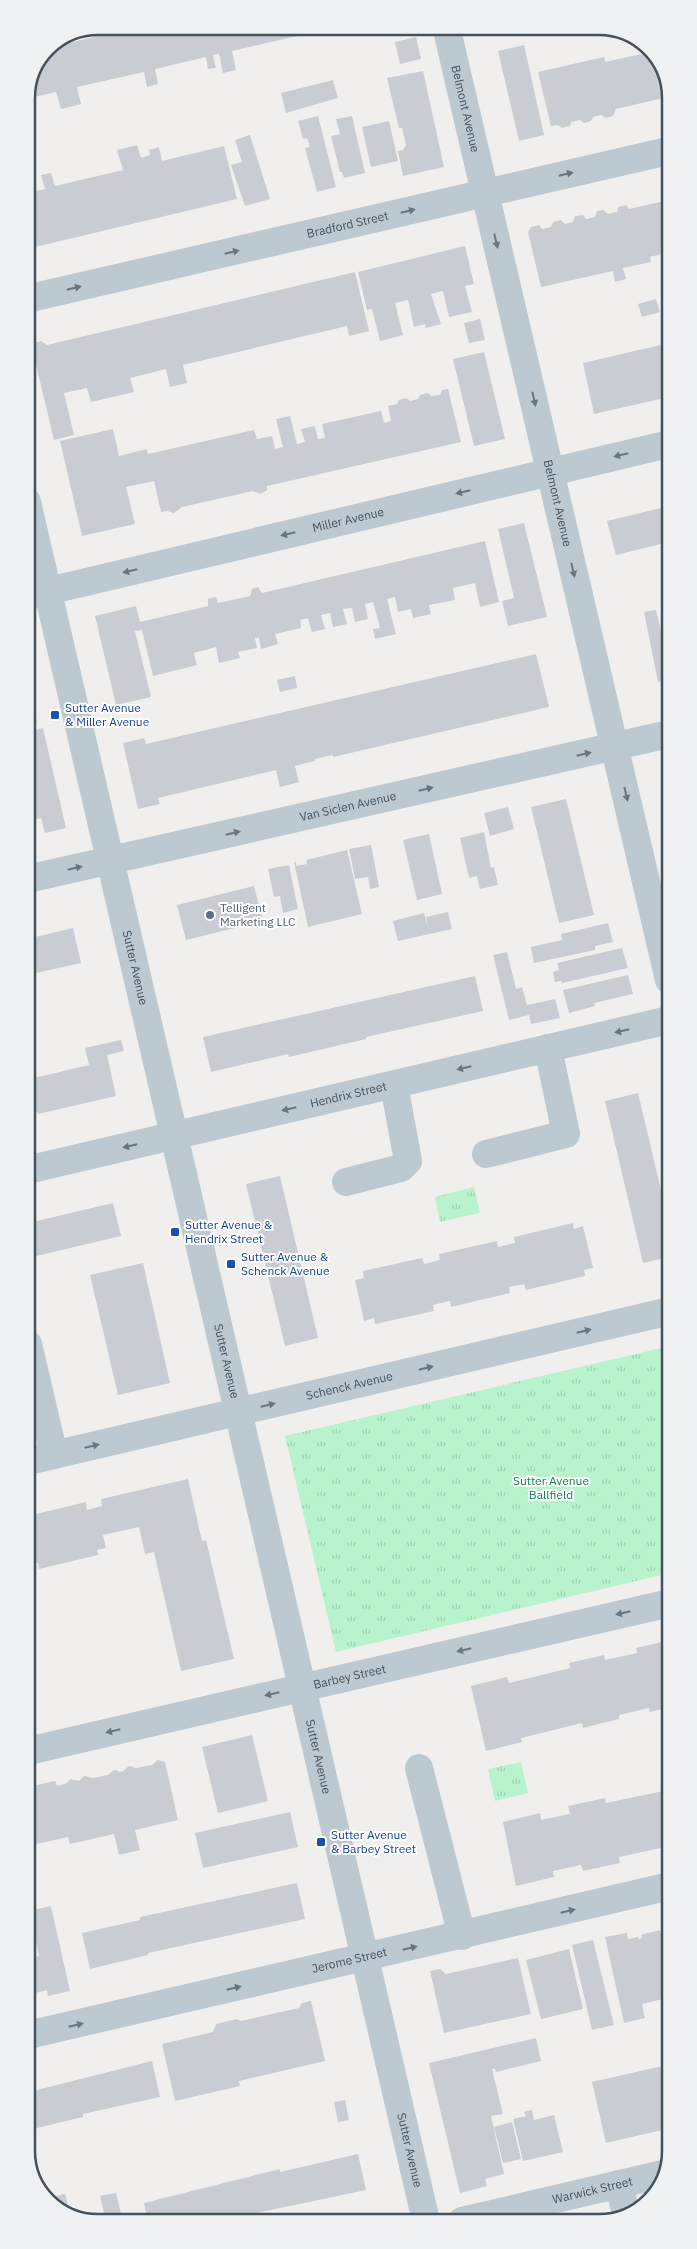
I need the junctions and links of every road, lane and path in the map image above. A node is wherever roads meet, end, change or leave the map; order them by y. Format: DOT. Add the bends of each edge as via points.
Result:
graph roads {
  1 [pos="448,35"];
  2 [pos="662,152"];
  3 [pos="485,193"];
  4 [pos="35,297"];
  5 [pos="662,446"];
  6 [pos="550,472"];
  7 [pos="35,575"];
  8 [pos="37,593"];
  9 [pos="662,736"];
  10 [pos="615,747"];
  11 [pos="110,860"];
  12 [pos="35,877"];
  13 [pos="662,950"];
  14 [pos="662,1022"];
  15 [pos="548,1048"];
  16 [pos="394,1085"];
  17 [pos="174,1136"];
  18 [pos="486,1154"];
  19 [pos="35,1168"];
  20 [pos="346,1182"];
  21 [pos="662,1313"];
  22 [pos="35,1374"];
  23 [pos="238,1412"];
  24 [pos="54,1455"];
  25 [pos="35,1459"];
  26 [pos="662,1604"];
  27 [pos="302,1687"];
  28 [pos="35,1749"];
  29 [pos="418,1768"];
  30 [pos="662,1888"];
  31 [pos="462,1936"];
  32 [pos="364,1958"];
  33 [pos="35,2034"];
  34 [pos="657,2175"];
  35 [pos="619,2184"];
  36 [pos="624,2208"];
  37 [pos="424,2214"];
  38 [pos="492,2214"];
  1 -- 3 [label="street, Belmont Avenue"];
  3 -- 2 [label="street, Bradford Street, one-way"];
  4 -- 3 [label="street, Bradford Street, one-way"];
  3 -- 6 [label="street, Belmont Avenue, one-way"];
  5 -- 6 [label="street, Miller Avenue, one-way"];
  6 -- 8 [label="street, Miller Avenue, one-way"];
  6 -- 10 [label="street, Belmont Avenue, one-way"];
  7 -- 8 [label="street, Sutter Avenue"];
  8 -- 11 [label="street, Sutter Avenue"];
  9 -- 10 [label="street, Van Siclen Avenue"];
  11 -- 10 [label="street, Van Siclen Avenue, one-way"];
  10 -- 13 [label="street, Belmont Avenue, one-way"];
  12 -- 11 [label="street, Van Siclen Avenue, one-way"];
  11 -- 17 [label="street, Sutter Avenue"];
  14 -- 15 [label="street, Hendrix Street, one-way"];
  15 -- 16 [label="street, Hendrix Street, one-way"];
  15 -- 18 [label="street" via="566,1134"];
  16 -- 17 [label="street, Hendrix Street, one-way"];
  16 -- 20 [label="street" via="408,1161 401,1168"];
  17 -- 19 [label="street, Hendrix Street, one-way"];
  17 -- 23 [label="street, Sutter Avenue"];
  23 -- 21 [label="street, Schenck Avenue, one-way"];
  22 -- 24 [label="street"];
  24 -- 23 [label="street, Schenck Avenue, one-way"];
  23 -- 27 [label="street, Sutter Avenue"];
  24 -- 25 [label="street, Schenck Avenue"];
  26 -- 27 [label="street, Barbey Street, one-way"];
  27 -- 28 [label="street, Barbey Street, one-way"];
  27 -- 32 [label="street, Sutter Avenue"];
  29 -- 31 [label="street"];
  31 -- 30 [label="street, Jerome Street, one-way"];
  32 -- 31 [label="street, Jerome Street, one-way"];
  33 -- 32 [label="street, Jerome Street, one-way"];
  32 -- 37 [label="street, Sutter Avenue"];
  34 -- 35 [label="street, Warwick Street"];
  35 -- 36 [label="street"];
  35 -- 38 [label="street, Warwick Street"];
}
